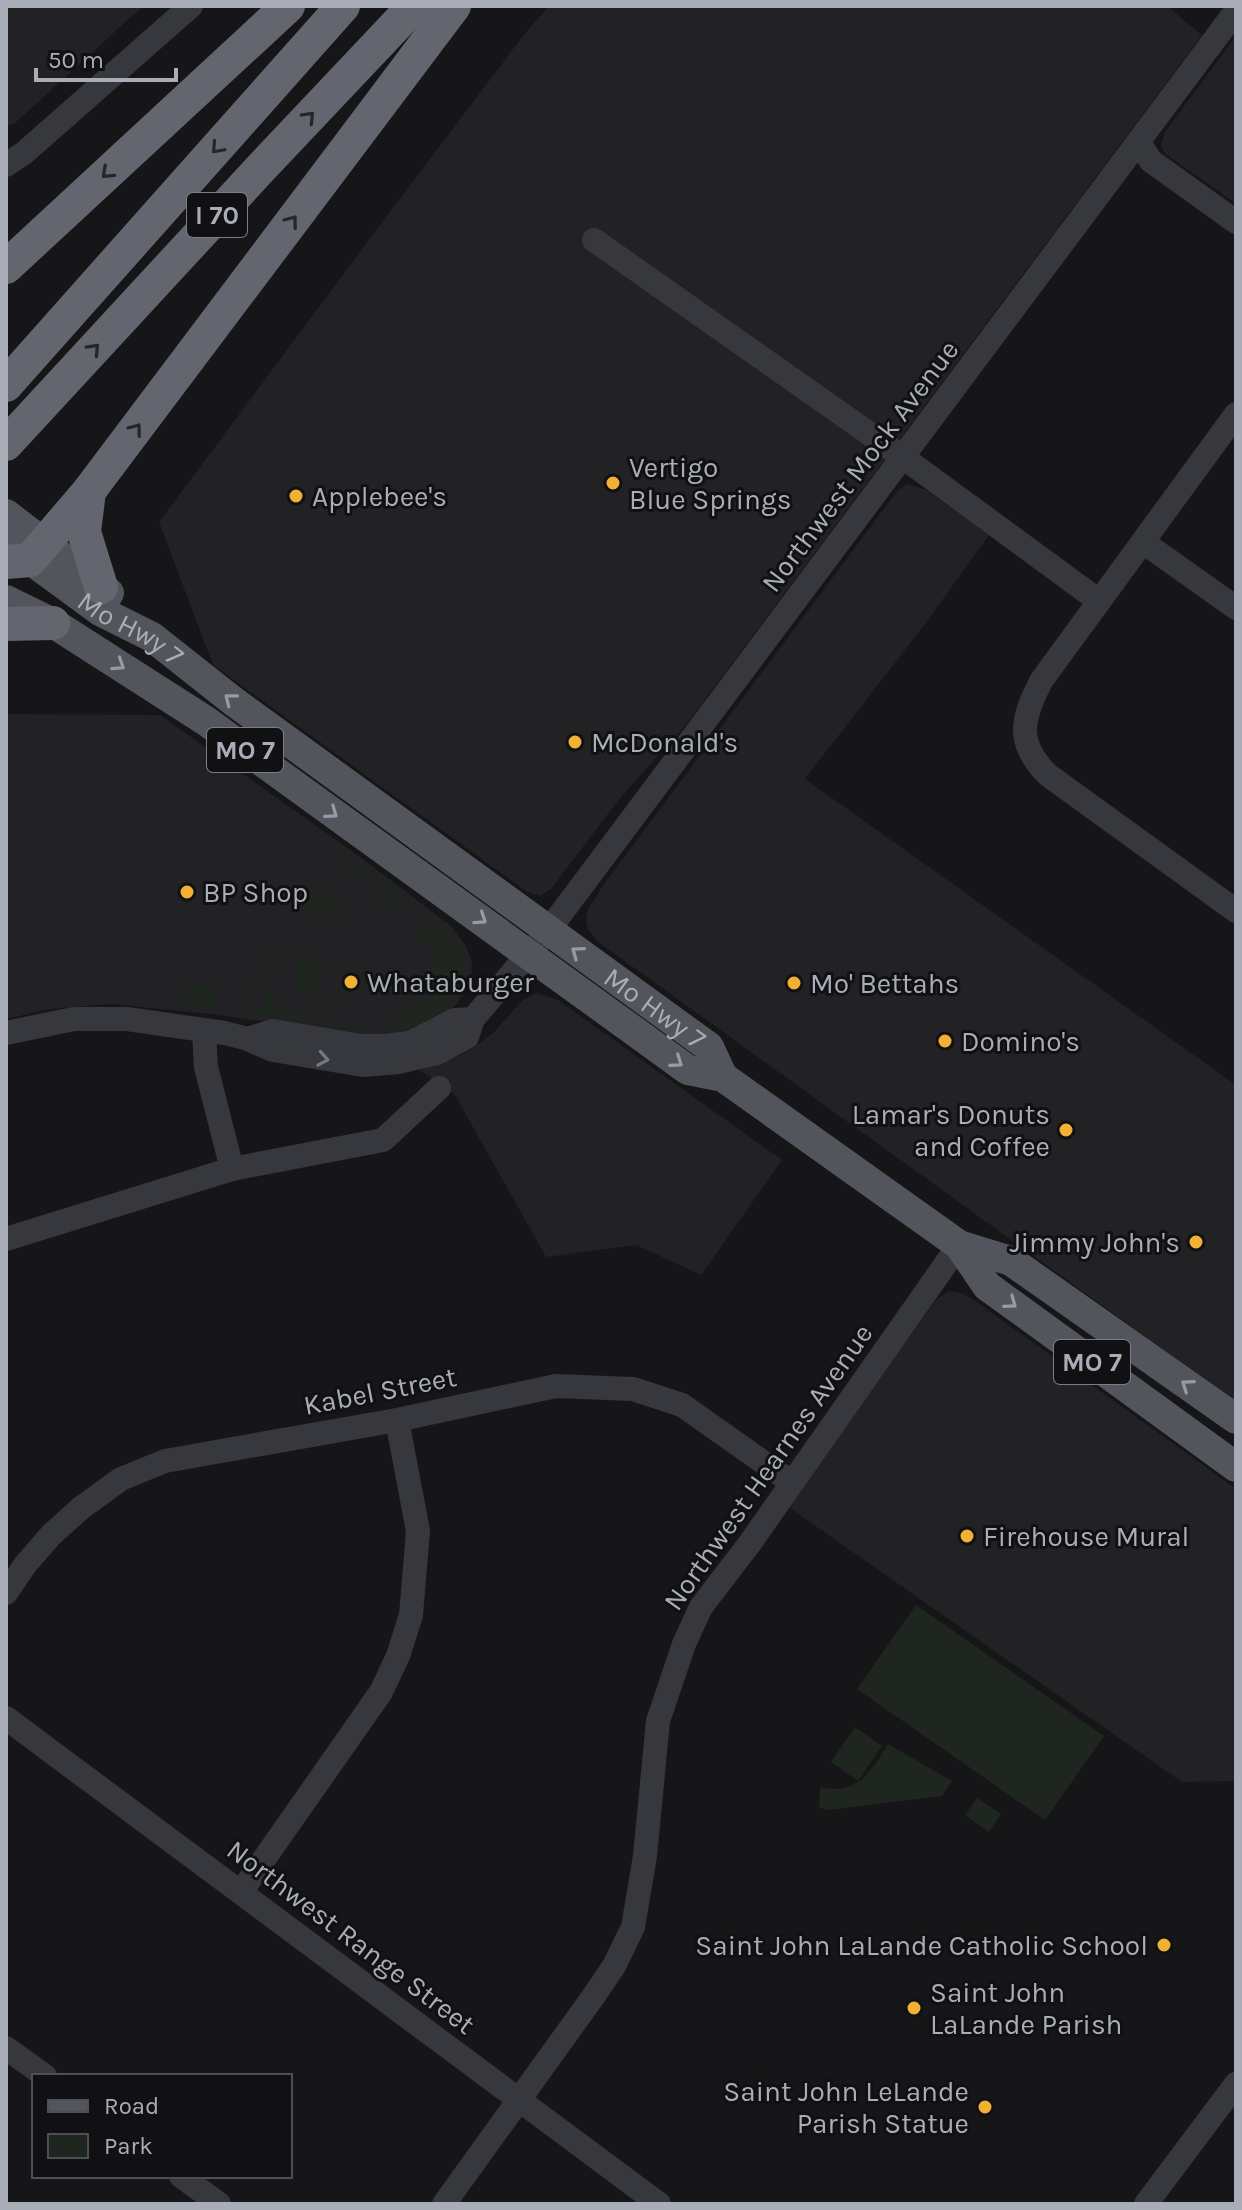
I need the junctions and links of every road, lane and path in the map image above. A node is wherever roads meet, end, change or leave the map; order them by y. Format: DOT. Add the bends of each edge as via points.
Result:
graph roads {
  1 [pos="191,6"];
  2 [pos="288,6"];
  3 [pos="343,6"];
  4 [pos="414,6"];
  5 [pos="454,6"];
  6 [pos="1236,11"];
  7 [pos="1139,143"];
  8 [pos="6,165"];
  9 [pos="1236,222"];
  10 [pos="594,240"];
  11 [pos="6,267"];
  12 [pos="6,385"];
  13 [pos="1236,414"];
  14 [pos="14,436"];
  15 [pos="904,458"];
  16 [pos="89,491"];
  17 [pos="1143,542"];
  18 [pos="14,553"];
  19 [pos="101,587"];
  20 [pos="6,600"];
  21 [pos="1099,601"];
  22 [pos="1236,608"];
  23 [pos="53,623"];
  24 [pos="6,624"];
  25 [pos="152,637"];
  26 [pos="1236,911"];
  27 [pos="539,943"];
  28 [pos="204,1031"];
  29 [pos="6,1033"];
  30 [pos="439,1088"];
  31 [pos="232,1169"];
  32 [pos="6,1239"];
  33 [pos="959,1245"];
  34 [pos="1236,1419"];
  35 [pos="397,1420"];
  36 [pos="1236,1467"];
  37 [pos="791,1482"];
  38 [pos="6,1593"];
  39 [pos="6,1718"];
  40 [pos="241,1892"];
  41 [pos="6,2048"];
  42 [pos="42,2074"];
  43 [pos="1236,2084"];
  44 [pos="518,2100"];
  45 [pos="184,2178"];
  46 [pos="219,2204"];
  47 [pos="444,2204"];
  48 [pos="659,2204"];
  49 [pos="1146,2204"];
  1 -- 8 [label="street"];
  2 -- 11 [label="highway, one-way"];
  3 -- 12 [label="highway, I 70, one-way"];
  14 -- 4 [label="highway, I 70, one-way"];
  16 -- 5 [label="highway, one-way"];
  6 -- 7 [label="street, Northwest Mock Avenue"];
  7 -- 9 [label="street" via="1151,161"];
  7 -- 15 [label="street, Northwest Mock Avenue"];
  10 -- 15 [label="street"];
  13 -- 17 [label="street"];
  15 -- 21 [label="street"];
  15 -- 27 [label="street, Northwest Mock Avenue"];
  16 -- 18 [label="highway"];
  16 -- 19 [label="highway" via="84,532"];
  17 -- 21 [label="street"];
  17 -- 22 [label="street"];
  18 -- 19 [label="main road, MO 7"];
  18 -- 23 [label="main road, MO 7"];
  18 -- 25 [label="main road, Mo Hwy 7 / MO 7" via="100,611"];
  19 -- 25 [label="main road, MO 7"];
  20 -- 23 [label="main road, MO 7"];
  21 -- 26 [label="street" via="1041,681 1026,711 1033,760"];
  23 -- 24 [label="highway"];
  23 -- 27 [label="main road, Mo Hwy 7 / MO 7, one-way"];
  27 -- 25 [label="main road, Mo Hwy 7 / MO 7, one-way"];
  27 -- 28 [label="street, Northwest Mock Avenue" via="473,1019 467,1037 418,1059 341,1062"];
  27 -- 33 [label="main road, Mo Hwy 7 / MO 7" via="709,1047 723,1077"];
  28 -- 29 [label="street, Northwest Mock Avenue" via="111,1017 49,1022"];
  28 -- 31 [label="street" via="206,1067"];
  30 -- 31 [label="street" via="383,1140"];
  31 -- 32 [label="street"];
  34 -- 33 [label="main road, MO 7, one-way" via="1011,1261"];
  33 -- 36 [label="main road, MO 7, one-way" via="987,1286"];
  33 -- 37 [label="street, Northwest Hearnes Avenue"];
  35 -- 37 [label="street, Kabel Street" via="556,1386 633,1389 682,1405"];
  35 -- 38 [label="street, Kabel Street" via="165,1461 121,1479 51,1535"];
  35 -- 40 [label="street" via="418,1531 411,1615 398,1656 381,1692"];
  37 -- 44 [label="street, Northwest Hearnes Avenue" via="701,1607 669,1684 658,1721 633,1927 614,1966"];
  39 -- 40 [label="street, Northwest Range Street"];
  40 -- 44 [label="street, Northwest Range Street"];
  41 -- 42 [label="street"];
  43 -- 49 [label="street"];
  44 -- 47 [label="street, Northwest Hearnes Avenue"];
  44 -- 48 [label="street, Northwest Range Street"];
  45 -- 46 [label="street"];
}
